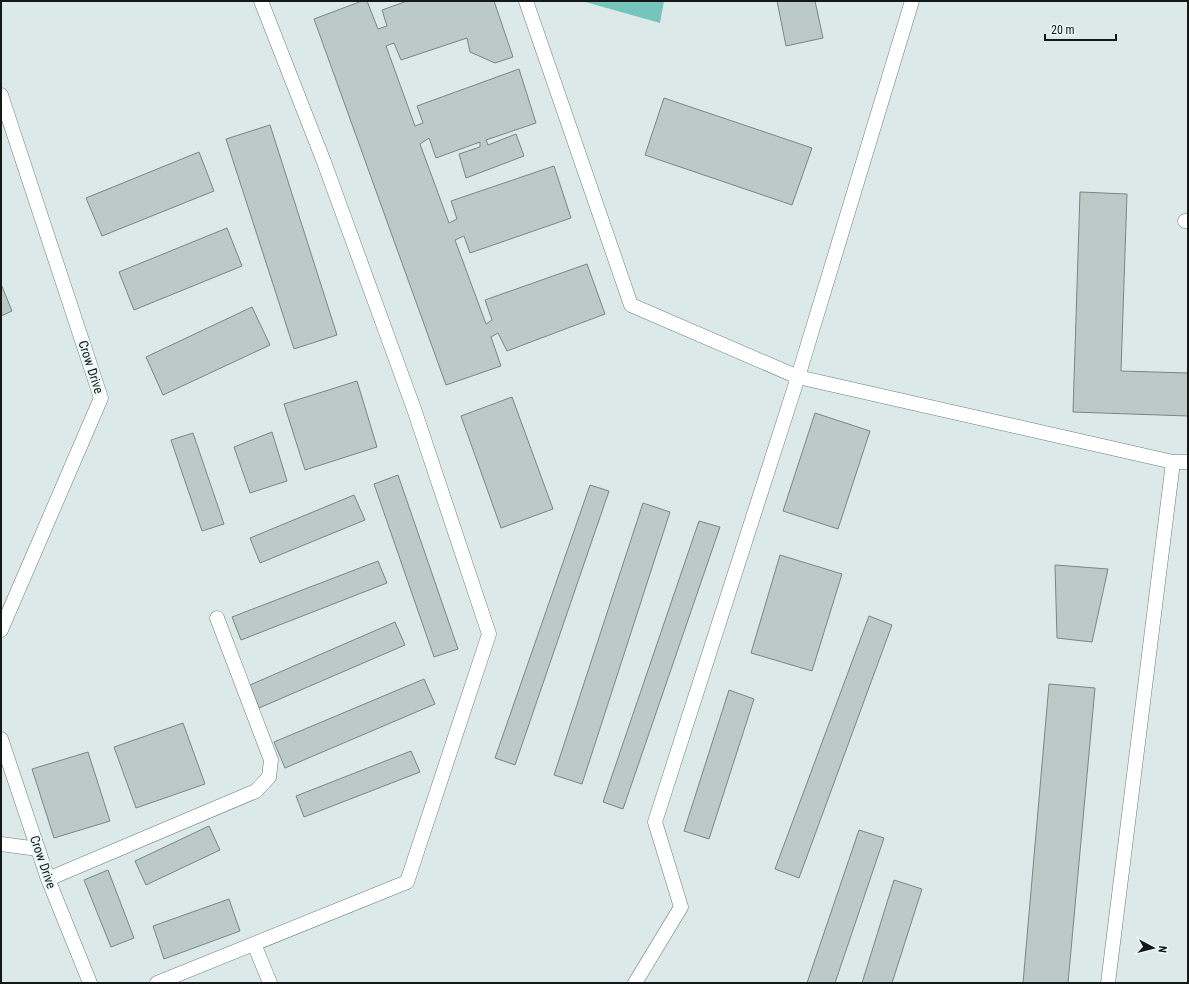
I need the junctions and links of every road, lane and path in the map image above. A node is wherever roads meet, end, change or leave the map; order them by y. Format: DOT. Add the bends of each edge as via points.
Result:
graph roads {
  1 [pos="261,1"];
  2 [pos="526,1"];
  3 [pos="912,1"];
  4 [pos="1,95"];
  5 [pos="798,377"];
  6 [pos="1173,462"];
  7 [pos="1188,462"];
  8 [pos="6,606"];
  9 [pos="217,618"];
  10 [pos="1,630"];
  11 [pos="1,738"];
  12 [pos="1,844"];
  13 [pos="38,849"];
  14 [pos="48,879"];
  15 [pos="254,944"];
  16 [pos="90,983"];
  17 [pos="157,983"];
  18 [pos="270,983"];
  19 [pos="635,983"];
  20 [pos="1108,983"];
  1 -- 15 [label="lane" via="324,162 414,409 489,634 407,882"];
  2 -- 5 [label="lane" via="631,305"];
  3 -- 5 [label="lane"];
  4 -- 8 [label="lane, Crow Drive" via="102,398"];
  5 -- 6 [label="lane"];
  5 -- 19 [label="lane" via="655,822 681,907"];
  6 -- 7 [label="lane"];
  6 -- 20 [label="lane"];
  8 -- 10 [label="lane, Crow Drive"];
  9 -- 14 [label="lane" via="271,760 269,777 256,791"];
  11 -- 13 [label="lane, Crow Drive"];
  12 -- 13 [label="lane"];
  13 -- 14 [label="lane, Crow Drive"];
  14 -- 16 [label="lane, Crow Drive"];
  15 -- 17 [label="lane"];
  15 -- 18 [label="lane"];
}
